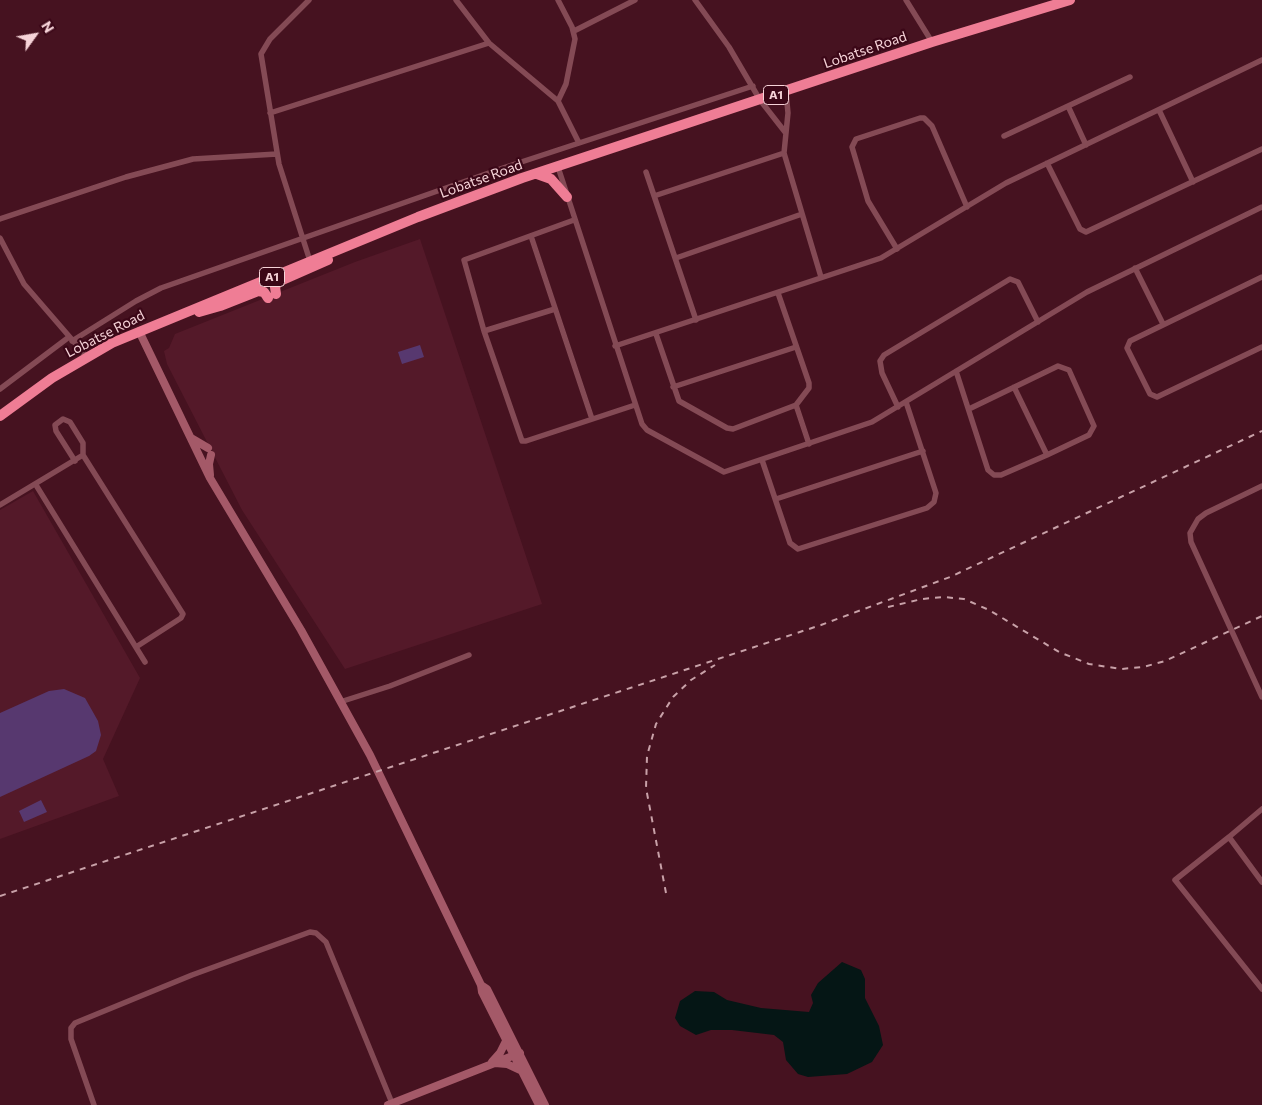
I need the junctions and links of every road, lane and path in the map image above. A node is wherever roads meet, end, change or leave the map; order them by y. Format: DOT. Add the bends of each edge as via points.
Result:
graph roads {
  1 [pos="308,0"];
  2 [pos="456,0"];
  3 [pos="558,0"];
  4 [pos="635,0"];
  5 [pos="695,0"];
  6 [pos="906,0"];
  7 [pos="1052,0"];
  8 [pos="1070,0"];
  9 [pos="994,22"];
  10 [pos="574,31"];
  11 [pos="932,42"];
  12 [pos="489,43"];
  13 [pos="1262,60"];
  14 [pos="1130,77"];
  15 [pos="753,86"];
  16 [pos="786,92"];
  17 [pos="760,100"];
  18 [pos="558,101"];
  19 [pos="1068,106"];
  20 [pos="1159,110"];
  21 [pos="270,113"];
  22 [pos="785,132"];
  23 [pos="1004,136"];
  24 [pos="579,144"];
  25 [pos="1086,144"];
  26 [pos="1262,148"];
  27 [pos="784,153"];
  28 [pos="277,154"];
  29 [pos="1047,163"];
  30 [pos="558,167"];
  31 [pos="646,172"];
  32 [pos="537,174"];
  33 [pos="1192,182"];
  34 [pos="654,196"];
  35 [pos="567,197"];
  36 [pos="967,206"];
  37 [pos="1262,207"];
  38 [pos="802,214"];
  39 [pos="0,219"];
  40 [pos="574,220"];
  41 [pos="531,236"];
  42 [pos="302,237"];
  43 [pos="0,238"];
  44 [pos="361,241"];
  45 [pos="897,249"];
  46 [pos="676,258"];
  47 [pos="310,261"];
  48 [pos="1135,268"];
  49 [pos="821,277"];
  50 [pos="1262,277"];
  51 [pos="778,293"];
  52 [pos="555,309"];
  53 [pos="170,318"];
  54 [pos="696,320"];
  55 [pos="1038,322"];
  56 [pos="1163,324"];
  57 [pos="139,331"];
  58 [pos="484,331"];
  59 [pos="656,334"];
  60 [pos="70,339"];
  61 [pos="615,346"];
  62 [pos="796,347"];
  63 [pos="1262,347"];
  64 [pos="87,357"];
  65 [pos="956,371"];
  66 [pos="1014,386"];
  67 [pos="673,387"];
  68 [pos="0,390"];
  69 [pos="906,402"];
  70 [pos="796,405"];
  71 [pos="635,406"];
  72 [pos="898,407"];
  73 [pos="968,409"];
  74 [pos="0,416"];
  75 [pos="592,419"];
  76 [pos="188,435"];
  77 [pos="809,444"];
  78 [pos="923,451"];
  79 [pos="83,454"];
  80 [pos="1047,455"];
  81 [pos="762,460"];
  82 [pos="75,461"];
  83 [pos="210,478"];
  84 [pos="36,485"];
  85 [pos="1262,486"];
  86 [pos="776,499"];
  87 [pos="0,505"];
  88 [pos="136,647"];
  89 [pos="468,655"];
  90 [pos="145,662"];
  91 [pos="1262,697"];
  92 [pos="340,702"];
  93 [pos="1262,809"];
  94 [pos="1229,837"];
  95 [pos="1262,882"];
  96 [pos="481,985"];
  97 [pos="1262,989"];
  98 [pos="506,1040"];
  99 [pos="517,1054"];
  100 [pos="490,1063"];
  101 [pos="522,1071"];
  102 [pos="390,1104"];
  103 [pos="94,1105"];
  104 [pos="539,1105"];
  105 [pos="545,1105"];
  1 -- 21 [label="street" via="263,47 261,54"];
  2 -- 12 [label="street"];
  3 -- 10 [label="street"];
  4 -- 10 [label="street"];
  5 -- 15 [label="street"];
  6 -- 11 [label="street"];
  7 -- 9 [label="highway, Lobatse Road / A1"];
  8 -- 9 [label="highway, Lobatse Road / A1"];
  9 -- 11 [label="highway, Lobatse Road / A1"];
  10 -- 18 [label="street" via="574,48 566,84"];
  11 -- 16 [label="highway, Lobatse Road / A1"];
  12 -- 18 [label="street"];
  12 -- 21 [label="street"];
  13 -- 20 [label="street"];
  14 -- 19 [label="street"];
  15 -- 17 [label="street"];
  15 -- 24 [label="street"];
  16 -- 17 [label="highway, Lobatse Road / A1"];
  16 -- 22 [label="street" via="788,113"];
  17 -- 22 [label="street"];
  17 -- 30 [label="highway, Lobatse Road / A1"];
  18 -- 24 [label="street"];
  19 -- 23 [label="street"];
  19 -- 25 [label="street"];
  20 -- 25 [label="street"];
  20 -- 33 [label="street"];
  21 -- 28 [label="street"];
  22 -- 27 [label="street"];
  24 -- 42 [label="street"];
  25 -- 29 [label="street"];
  26 -- 33 [label="street"];
  27 -- 34 [label="street"];
  27 -- 38 [label="street"];
  28 -- 39 [label="street" via="193,159 126,177"];
  28 -- 42 [label="street"];
  29 -- 33 [label="street" via="1084,232"];
  29 -- 36 [label="street"];
  30 -- 32 [label="highway, Lobatse Road / A1"];
  30 -- 35 [label="street"];
  31 -- 34 [label="street"];
  32 -- 35 [label="highway" via="551,179"];
  32 -- 44 [label="highway, Lobatse Road / A1"];
  34 -- 46 [label="street"];
  35 -- 40 [label="street"];
  36 -- 45 [label="street"];
  36 -- 45 [label="street" via="932,126 924,118 856,139 852,147 868,201"];
  37 -- 48 [label="street"];
  38 -- 46 [label="street"];
  38 -- 49 [label="street"];
  40 -- 41 [label="street"];
  40 -- 61 [label="street"];
  41 -- 52 [label="street"];
  41 -- 58 [label="street" via="464,261"];
  42 -- 47 [label="street"];
  42 -- 60 [label="street" via="155,291"];
  43 -- 60 [label="street" via="24,284"];
  44 -- 47 [label="highway, Lobatse Road / A1"];
  44 -- 53 [label="highway" via="314,268 278,282 272,296 258,291 213,309"];
  45 -- 49 [label="street" via="880,258"];
  46 -- 54 [label="street"];
  47 -- 53 [label="highway, Lobatse Road / A1"];
  48 -- 55 [label="street"];
  48 -- 56 [label="street"];
  49 -- 51 [label="street"];
  50 -- 56 [label="street"];
  51 -- 54 [label="street"];
  51 -- 62 [label="street"];
  52 -- 58 [label="street"];
  52 -- 75 [label="street"];
  53 -- 57 [label="highway, Lobatse Road / A1"];
  54 -- 59 [label="street"];
  55 -- 65 [label="street"];
  55 -- 72 [label="street" via="1018,282 1010,279 884,355 880,361 882,373"];
  56 -- 63 [label="street" via="1130,341 1127,346 1154,397"];
  57 -- 64 [label="highway, Lobatse Road / A1"];
  57 -- 76 [label="street"];
  58 -- 75 [label="street" via="522,441"];
  59 -- 61 [label="street"];
  59 -- 67 [label="street"];
  60 -- 64 [label="street"];
  60 -- 68 [label="street"];
  61 -- 71 [label="street"];
  62 -- 67 [label="street"];
  62 -- 70 [label="street" via="809,385"];
  64 -- 74 [label="highway, Lobatse Road / A1"];
  65 -- 69 [label="street"];
  65 -- 73 [label="street"];
  66 -- 73 [label="street"];
  66 -- 80 [label="street"];
  66 -- 80 [label="street" via="1058,366 1068,370 1094,426 1088,435"];
  67 -- 70 [label="street" via="681,403 729,429"];
  69 -- 72 [label="street"];
  69 -- 78 [label="street"];
  70 -- 77 [label="street"];
  71 -- 75 [label="street"];
  71 -- 81 [label="street" via="647,430 720,471"];
  72 -- 77 [label="street" via="872,422"];
  73 -- 80 [label="street" via="991,473 1001,475"];
  76 -- 83 [label="street"];
  76 -- 83 [label="street" via="210,452"];
  77 -- 81 [label="street"];
  78 -- 86 [label="street"];
  78 -- 86 [label="street" via="936,499 928,508 801,549 790,543"];
  79 -- 82 [label="street"];
  79 -- 82 [label="street" via="83,443 70,422 67,419 58,422 56,431"];
  79 -- 88 [label="street" via="184,614"];
  81 -- 86 [label="street"];
  82 -- 84 [label="street"];
  83 -- 92 [label="street"];
  84 -- 87 [label="street"];
  84 -- 88 [label="street"];
  85 -- 91 [label="street" via="1206,513 1190,533 1191,542"];
  88 -- 90 [label="street"];
  89 -- 92 [label="street"];
  92 -- 96 [label="street" via="370,755"];
  93 -- 94 [label="street"];
  94 -- 95 [label="street"];
  94 -- 97 [label="street" via="1175,880"];
  96 -- 98 [label="street"];
  96 -- 99 [label="street" via="487,989"];
  98 -- 99 [label="street"];
  98 -- 100 [label="street"];
  99 -- 100 [label="street"];
  99 -- 101 [label="street"];
  99 -- 105 [label="street"];
  100 -- 101 [label="street" via="507,1064"];
  100 -- 102 [label="street"];
  101 -- 104 [label="street"];
  102 -- 103 [label="street" via="326,942 310,932 192,975 75,1023 71,1028 71,1039"];
}
